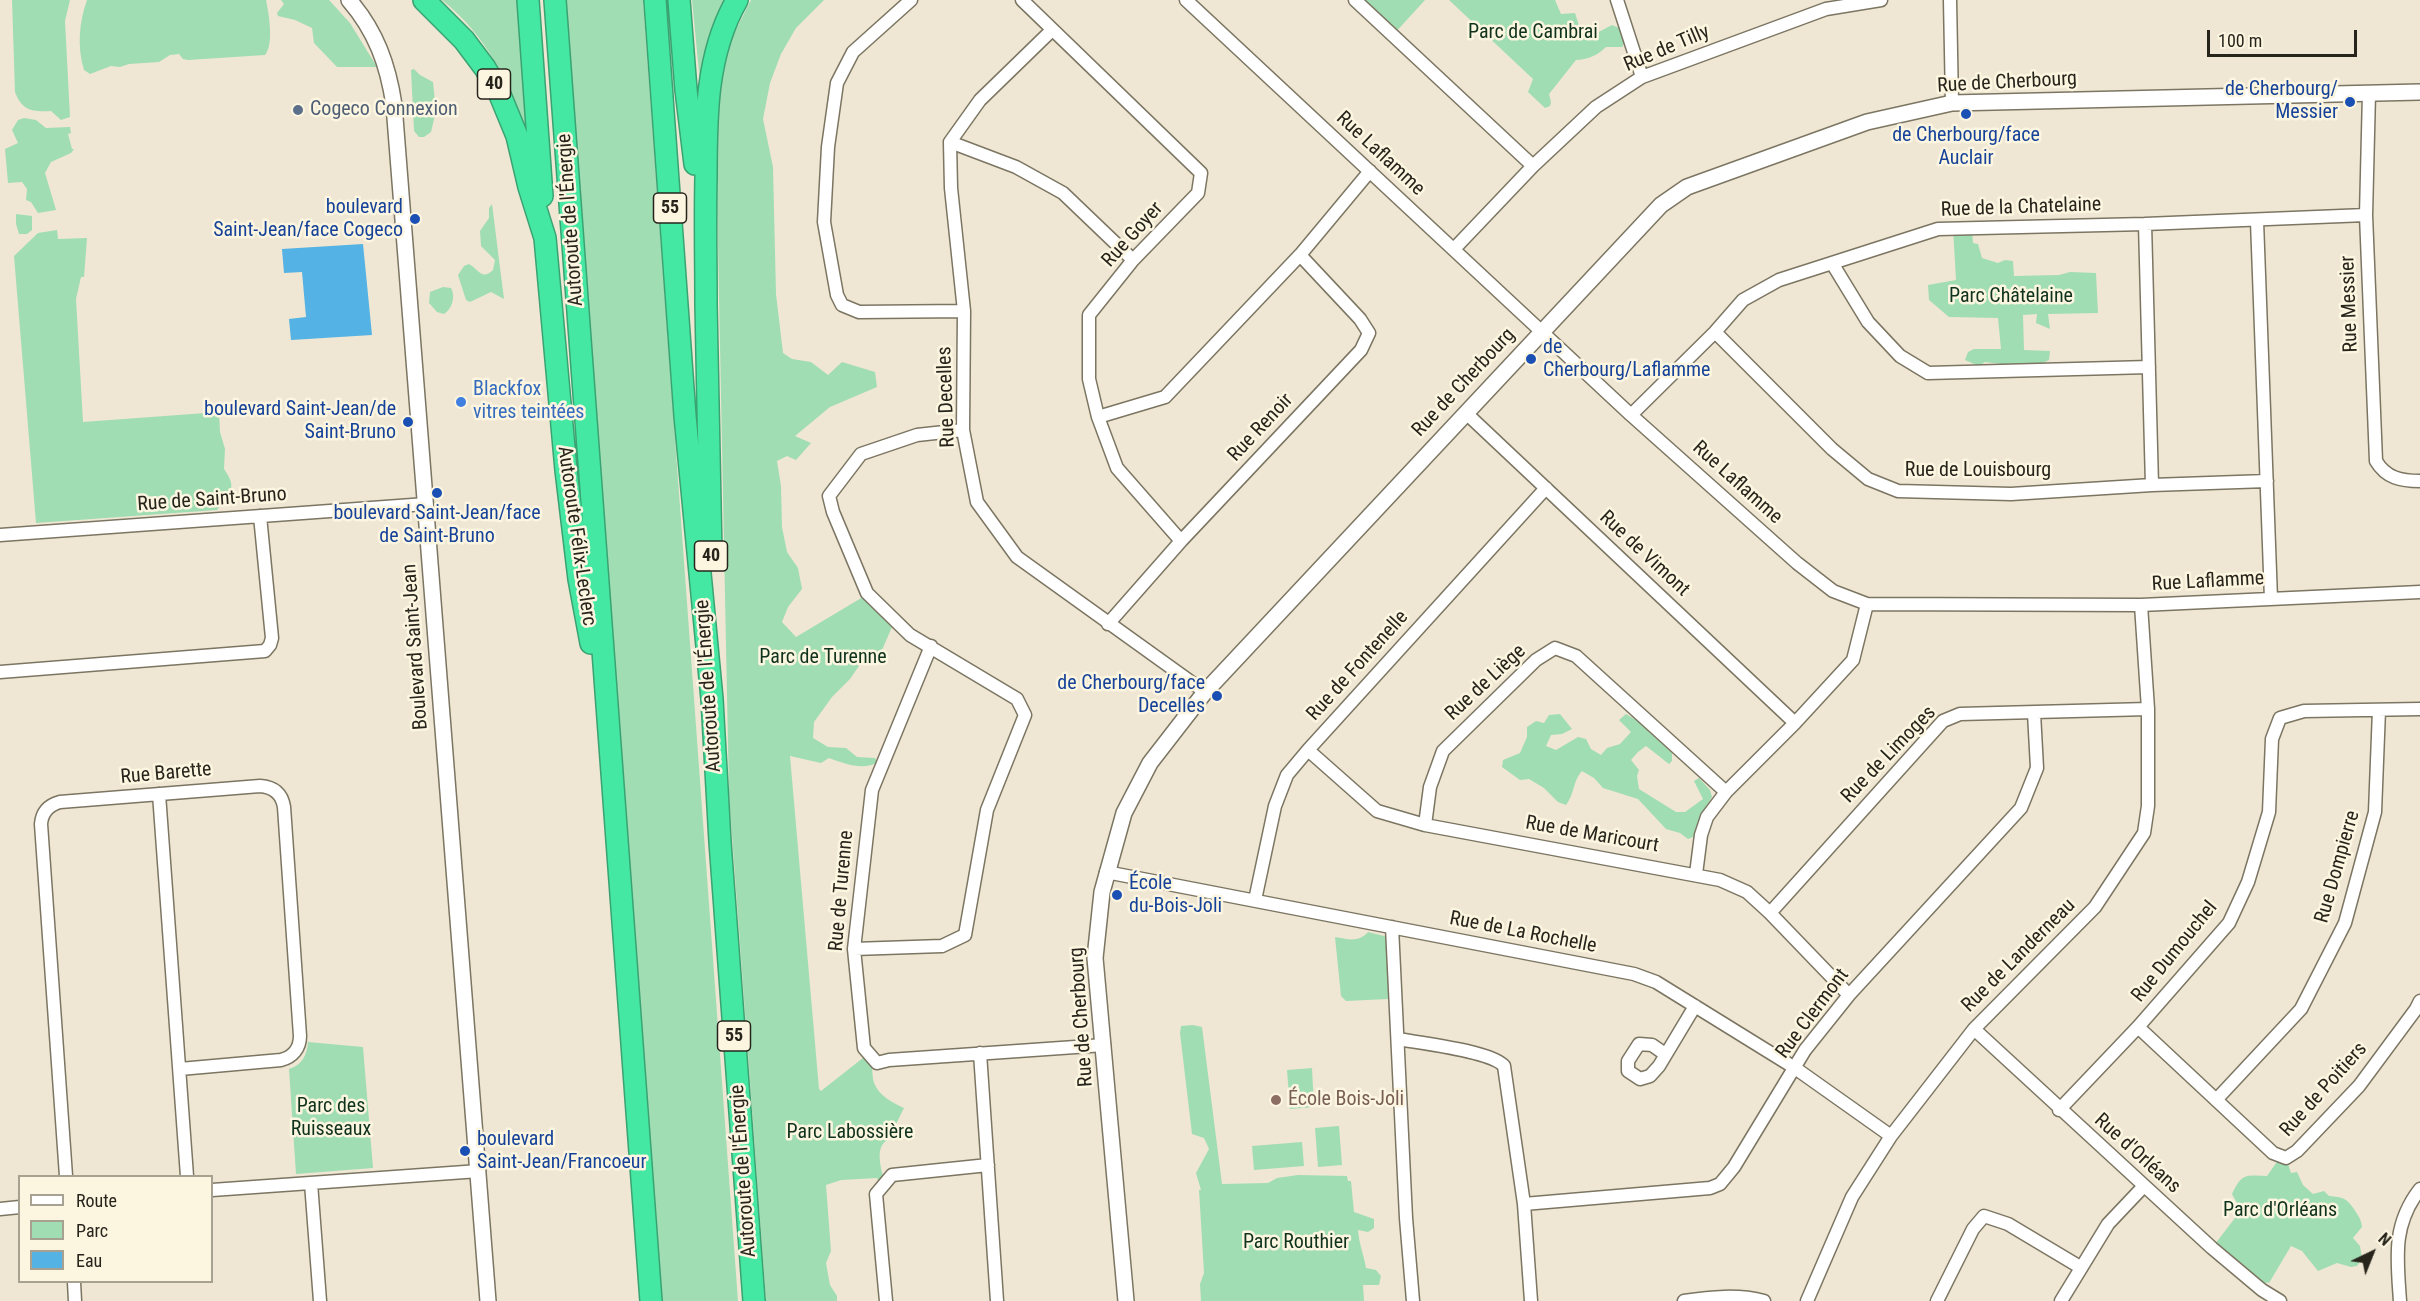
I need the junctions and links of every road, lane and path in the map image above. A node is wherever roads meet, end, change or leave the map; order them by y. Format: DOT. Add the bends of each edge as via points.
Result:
graph roads {
  1 [pos="349,0"];
  2 [pos="424,0"];
  3 [pos="528,0"];
  4 [pos="555,0"];
  5 [pos="655,0"];
  6 [pos="679,0"];
  7 [pos="737,0"];
  8 [pos="911,0"];
  9 [pos="1022,0"];
  10 [pos="1186,0"];
  11 [pos="1355,0"];
  12 [pos="1617,0"];
  13 [pos="1881,0"];
  14 [pos="1950,0"];
  15 [pos="1052,30"];
  16 [pos="1642,77"];
  17 [pos="2420,92"];
  18 [pos="2369,93"];
  19 [pos="1952,103"];
  20 [pos="950,142"];
  21 [pos="1533,166"];
  22 [pos="1370,171"];
  23 [pos="2366,215"];
  24 [pos="2257,221"];
  25 [pos="2145,224"];
  26 [pos="545,238"];
  27 [pos="705,245"];
  28 [pos="1454,249"];
  29 [pos="1300,255"];
  30 [pos="1133,260"];
  31 [pos="1832,263"];
  32 [pos="964,311"];
  33 [pos="1541,330"];
  34 [pos="1715,332"];
  35 [pos="2149,367"];
  36 [pos="1466,413"];
  37 [pos="1631,415"];
  38 [pos="1098,417"];
  39 [pos="963,430"];
  40 [pos="2267,481"];
  41 [pos="2420,481"];
  42 [pos="2152,485"];
  43 [pos="1546,488"];
  44 [pos="426,504"];
  45 [pos="260,516"];
  46 [pos="0,535"];
  47 [pos="1181,541"];
  48 [pos="2420,592"];
  49 [pos="2271,599"];
  50 [pos="1867,604"];
  51 [pos="2141,605"];
  52 [pos="1108,624"];
  53 [pos="931,646"];
  54 [pos="0,672"];
  55 [pos="1205,692"];
  56 [pos="712,699"];
  57 [pos="2420,709"];
  58 [pos="2148,710"];
  59 [pos="2379,710"];
  60 [pos="2034,713"];
  61 [pos="1795,723"];
  62 [pos="610,746"];
  63 [pos="1308,750"];
  64 [pos="1726,792"];
  65 [pos="159,794"];
  66 [pos="1425,825"];
  67 [pos="1106,872"];
  68 [pos="1696,874"];
  69 [pos="1255,900"];
  70 [pos="1770,913"];
  71 [pos="1392,927"];
  72 [pos="854,949"];
  73 [pos="1849,995"];
  74 [pos="2420,1001"];
  75 [pos="1695,1006"];
  76 [pos="2138,1027"];
  77 [pos="1974,1029"];
  78 [pos="1398,1039"];
  79 [pos="1104,1045"];
  80 [pos="980,1053"];
  81 [pos="1665,1054"];
  82 [pos="1795,1068"];
  83 [pos="180,1069"];
  84 [pos="2216,1100"];
  85 [pos="2059,1110"];
  86 [pos="1892,1136"];
  87 [pos="988,1165"];
  88 [pos="479,1171"];
  89 [pos="66,1175"];
  90 [pos="187,1175"];
  91 [pos="311,1183"];
  92 [pos="2143,1187"];
  93 [pos="2420,1189"];
  94 [pos="213,1190"];
  95 [pos="1524,1204"];
  96 [pos="18,1207"];
  97 [pos="0,1209"];
  98 [pos="2080,1267"];
  99 [pos="74,1283"];
  100 [pos="75,1301"];
  101 [pos="320,1301"];
  102 [pos="488,1301"];
  103 [pos="651,1301"];
  104 [pos="754,1301"];
  105 [pos="886,1301"];
  106 [pos="997,1301"];
  107 [pos="1126,1301"];
  108 [pos="1413,1301"];
  109 [pos="1531,1301"];
  110 [pos="1684,1301"];
  111 [pos="1764,1301"];
  112 [pos="1806,1301"];
  113 [pos="1937,1301"];
  114 [pos="2061,1301"];
  115 [pos="2280,1301"];
  116 [pos="2400,1301"];
  1 -- 44 [label="street, Boulevard Saint-Jean" via="378,43 391,83"];
  2 -- 26 [label="highway, Autoroute Félix-Leclerc / 40" via="464,40 498,90 517,136"];
  3 -- 26 [label="highway"];
  4 -- 62 [label="highway, Autoroute de l'Énergie"];
  5 -- 56 [label="highway, Autoroute de l'Énergie / 55" via="685,416"];
  6 -- 27 [label="highway"];
  7 -- 27 [label="highway, 40" via="721,35 710,82"];
  8 -- 32 [label="street" via="853,52 837,83 828,147 824,222 842,305 859,312"];
  9 -- 15 [label="street, Rue Goyer"];
  10 -- 22 [label="street, Rue Laflamme"];
  11 -- 21 [label="street"];
  12 -- 16 [label="street"];
  13 -- 16 [label="street, Rue de Tilly" via="1826,9"];
  14 -- 19 [label="street"];
  15 -- 20 [label="street" via="980,100"];
  15 -- 30 [label="street, Rue Goyer" via="1201,172 1197,193"];
  16 -- 21 [label="street, Rue de Tilly" via="1596,107"];
  17 -- 18 [label="street, Rue de Cherbourg"];
  18 -- 19 [label="street, Rue de Cherbourg"];
  18 -- 23 [label="street, Rue Messier"];
  19 -- 33 [label="street, Rue de Cherbourg" via="1867,122 1687,187 1661,205"];
  20 -- 30 [label="street" via="1016,167 1063,193"];
  20 -- 32 [label="street, Rue Decelles"];
  21 -- 28 [label="street, Rue de Tilly"];
  22 -- 28 [label="street, Rue Laflamme"];
  22 -- 29 [label="street"];
  23 -- 24 [label="street, Rue de la Chatelaine"];
  23 -- 41 [label="street, Rue Messier" via="2376,461 2382,472 2402,481"];
  24 -- 25 [label="street, Rue de la Chatelaine"];
  24 -- 40 [label="street"];
  25 -- 31 [label="street, Rue de la Chatelaine" via="1938,228"];
  25 -- 35 [label="street"];
  26 -- 62 [label="highway, Autoroute Félix-Leclerc / 40" via="579,579"];
  27 -- 56 [label="highway, 40"];
  28 -- 33 [label="street, Rue Laflamme"];
  29 -- 38 [label="street" via="1165,397"];
  29 -- 47 [label="street, Rue Renoir" via="1369,333 1361,350"];
  30 -- 38 [label="street, Rue Goyer" via="1089,315 1089,379"];
  31 -- 34 [label="street, Rue de la Chatelaine" via="1779,280 1743,300"];
  31 -- 35 [label="street" via="1868,322 1900,356 1928,373"];
  32 -- 39 [label="street, Rue Decelles"];
  33 -- 36 [label="street, Rue de Cherbourg"];
  33 -- 37 [label="street, Rue Laflamme"];
  34 -- 37 [label="street, Rue de la Chatelaine"];
  34 -- 42 [label="street, Rue de Louisbourg" via="1832,449 1868,478 1898,491 2012,494"];
  35 -- 42 [label="street"];
  36 -- 43 [label="street, Rue de Vimont"];
  36 -- 55 [label="street, Rue de Cherbourg"];
  37 -- 50 [label="street, Rue Laflamme" via="1797,563 1833,591"];
  38 -- 47 [label="street, Rue Goyer" via="1117,468"];
  39 -- 52 [label="street, Rue Decelles" via="977,502 1017,557"];
  39 -- 53 [label="street" via="917,435 861,454 829,496 867,593 910,635"];
  40 -- 42 [label="street, Rue de Louisbourg"];
  40 -- 49 [label="street"];
  43 -- 61 [label="street, Rue de Vimont"];
  43 -- 63 [label="street, Rue de Fontenelle"];
  44 -- 45 [label="street, Rue de Saint-Bruno"];
  44 -- 88 [label="street, Boulevard Saint-Jean"];
  45 -- 46 [label="street, Rue de Saint-Bruno"];
  45 -- 54 [label="street" via="272,638 265,651"];
  47 -- 52 [label="street, Rue Renoir"];
  48 -- 49 [label="street, Rue Laflamme"];
  49 -- 51 [label="street, Rue Laflamme"];
  50 -- 51 [label="street, Rue Laflamme"];
  50 -- 61 [label="street" via="1853,660"];
  51 -- 58 [label="street, Rue de Landerneau"];
  52 -- 55 [label="street, Rue Decelles"];
  53 -- 72 [label="street, Rue de Turenne" via="872,790"];
  53 -- 72 [label="street" via="1017,699 1025,715 987,810 965,936 942,946"];
  55 -- 67 [label="street, Rue de Cherbourg" via="1150,763 1124,813"];
  56 -- 104 [label="highway, Autoroute de l'Énergie / 55"];
  57 -- 59 [label="street, Rue Dumouchel"];
  58 -- 60 [label="street, Rue de Limoges"];
  58 -- 77 [label="street, Rue de Landerneau" via="2148,806 2144,833 2095,907"];
  59 -- 76 [label="street, Rue Dumouchel" via="2304,711 2280,718 2272,739 2269,812 2248,882 2229,923"];
  59 -- 84 [label="street, Rue Dompierre" via="2375,812 2345,923 2301,1009"];
  60 -- 70 [label="street, Rue de Limoges" via="1960,714 1943,722"];
  60 -- 73 [label="street, Rue Clermont" via="2037,768 2021,808"];
  61 -- 64 [label="street"];
  62 -- 103 [label="highway, Autoroute de l'Énergie"];
  63 -- 66 [label="street, Rue de Maricourt" via="1377,811"];
  63 -- 69 [label="street, Rue de Fontenelle" via="1287,775 1275,806"];
  64 -- 66 [label="street, Rue de Liège" via="1576,656 1555,648 1536,660 1443,751 1430,787"];
  64 -- 68 [label="street" via="1707,817"];
  65 -- 83 [label="street"];
  65 -- 83 [label="street, Rue Barette" via="264,786 277,792 284,807 298,1047 283,1059"];
  65 -- 89 [label="street, Rue Barette" via="60,802 47,809 42,818"];
  66 -- 68 [label="street, Rue de Maricourt"];
  67 -- 69 [label="street, Rue de La Rochelle"];
  67 -- 79 [label="street, Rue de Cherbourg" via="1095,958"];
  68 -- 70 [label="street, Rue de Maricourt" via="1747,892"];
  69 -- 71 [label="street, Rue de La Rochelle"];
  70 -- 73 [label="street, Rue de Maricourt"];
  71 -- 75 [label="street, Rue de La Rochelle" via="1634,974 1656,982"];
  71 -- 78 [label="street"];
  72 -- 80 [label="street, Rue de Turenne" via="864,1048 877,1062"];
  73 -- 82 [label="street, Rue Clermont"];
  74 -- 84 [label="street, Rue de Poitiers" via="2359,1086 2297,1152 2286,1158 2273,1153"];
  75 -- 81 [label="street"];
  75 -- 82 [label="street, Rue de La Rochelle"];
  76 -- 84 [label="street, Rue de Poitiers"];
  76 -- 85 [label="street, Rue Dumouchel"];
  77 -- 85 [label="street, Rue d'Orléans"];
  77 -- 86 [label="street, Rue de Landerneau"];
  78 -- 95 [label="street" via="1483,1055 1504,1066"];
  78 -- 108 [label="street"];
  79 -- 80 [label="street, Rue de Turenne"];
  79 -- 107 [label="street, Rue de Cherbourg"];
  80 -- 87 [label="street"];
  82 -- 86 [label="street, Rue de La Rochelle"];
  82 -- 95 [label="street, Rue Clermont" via="1720,1184"];
  83 -- 90 [label="street"];
  85 -- 92 [label="street, Rue d'Orléans"];
  86 -- 112 [label="street, Rue de Landerneau" via="1852,1197"];
  87 -- 105 [label="street" via="892,1175 876,1194"];
  87 -- 106 [label="street"];
  88 -- 91 [label="street"];
  88 -- 102 [label="street, Boulevard Saint-Jean"];
  91 -- 94 [label="street"];
  91 -- 101 [label="street"];
  92 -- 98 [label="street" via="2108,1224"];
  92 -- 115 [label="street, Rue d'Orléans" via="2262,1290"];
  93 -- 116 [label="street" via="2400,1224"];
  95 -- 109 [label="street"];
  96 -- 97 [label="street"];
  98 -- 113 [label="street" via="2008,1224 1984,1216 1973,1229"];
  98 -- 114 [label="street"];
  99 -- 100 [label="street"];
  110 -- 111 [label="street" via="1748,1297"];
}
